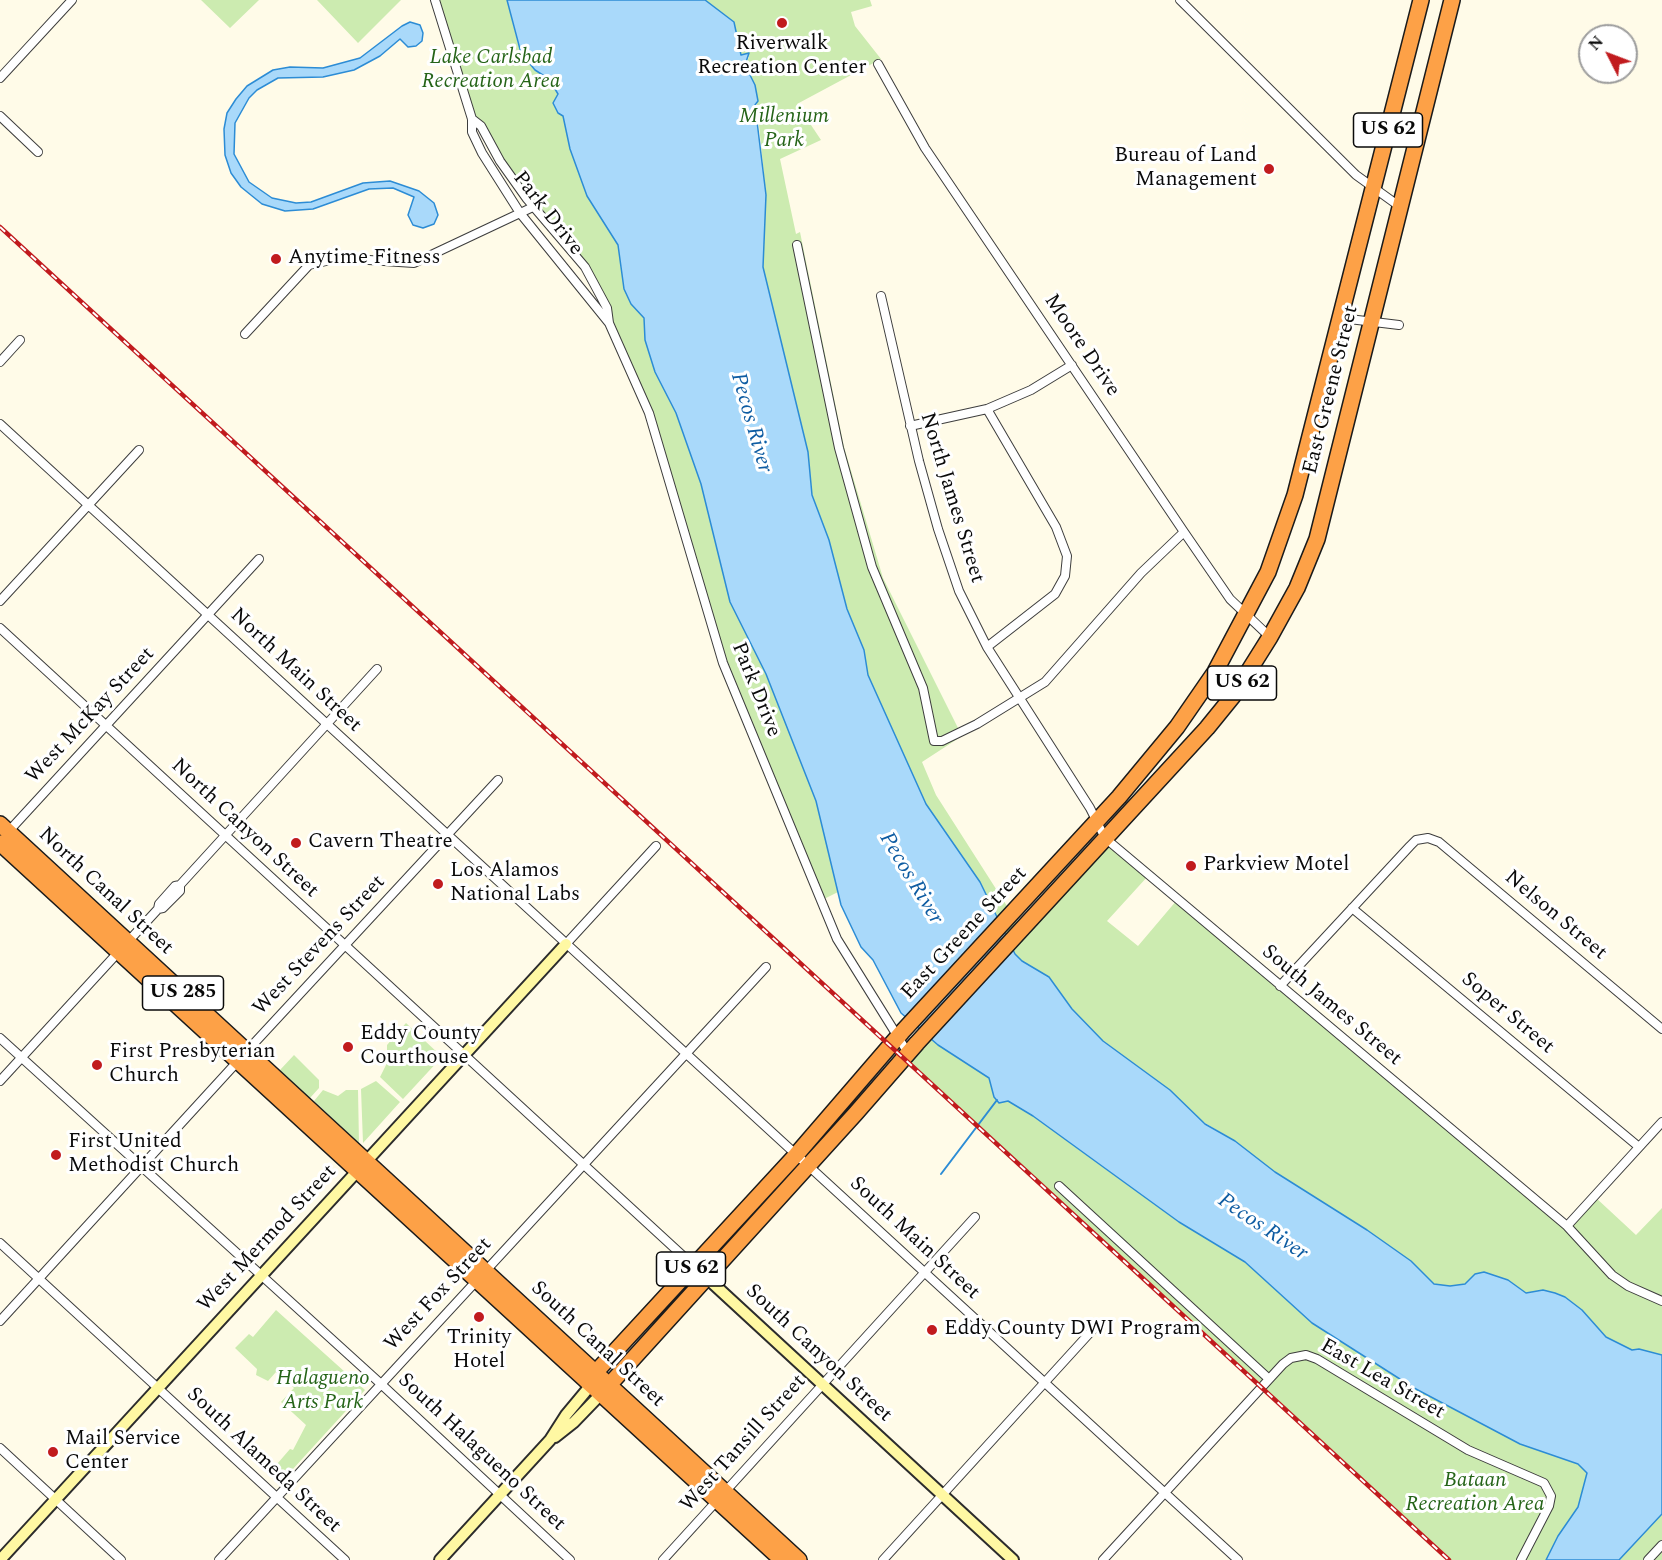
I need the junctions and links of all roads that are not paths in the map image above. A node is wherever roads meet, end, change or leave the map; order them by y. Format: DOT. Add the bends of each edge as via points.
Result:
graph roads {
  1 [pos="72,0"];
  2 [pos="435,0"];
  3 [pos="1180,0"];
  4 [pos="1421,0"];
  5 [pos="1452,0"];
  6 [pos="878,64"];
  7 [pos="0,78"];
  8 [pos="0,116"];
  9 [pos="472,119"];
  10 [pos="38,152"];
  11 [pos="1373,190"];
  12 [pos="1399,206"];
  13 [pos="533,207"];
  14 [pos="520,213"];
  15 [pos="797,245"];
  16 [pos="881,296"];
  17 [pos="1341,318"];
  18 [pos="1371,322"];
  19 [pos="609,323"];
  20 [pos="1399,325"];
  21 [pos="245,334"];
  22 [pos="20,340"];
  23 [pos="0,362"];
  24 [pos="1072,365"];
  25 [pos="987,409"];
  26 [pos="0,424"];
  27 [pos="910,426"];
  28 [pos="139,450"];
  29 [pos="88,505"];
  30 [pos="1184,532"];
  31 [pos="259,559"];
  32 [pos="0,601"];
  33 [pos="208,615"];
  34 [pos="1247,616"];
  35 [pos="0,628"];
  36 [pos="1270,637"];
  37 [pos="987,647"];
  38 [pos="377,669"];
  39 [pos="1019,698"];
  40 [pos="326,724"];
  41 [pos="106,726"];
  42 [pos="1166,742"];
  43 [pos="1181,757"];
  44 [pos="498,780"];
  45 [pos="1097,821"];
  46 [pos="2,835"];
  47 [pos="447,835"];
  48 [pos="225,836"];
  49 [pos="1105,838"];
  50 [pos="656,846"];
  51 [pos="1352,908"];
  52 [pos="566,944"];
  53 [pos="344,946"];
  54 [pos="123,947"];
  55 [pos="766,967"];
  56 [pos="1280,986"];
  57 [pos="1662,1029"];
  58 [pos="902,1033"];
  59 [pos="0,1038"];
  60 [pos="908,1053"];
  61 [pos="686,1054"];
  62 [pos="242,1056"];
  63 [pos="463,1056"];
  64 [pos="22,1058"];
  65 [pos="0,1081"];
  66 [pos="1662,1122"];
  67 [pos="1639,1147"];
  68 [pos="796,1155"];
  69 [pos="584,1165"];
  70 [pos="809,1166"];
  71 [pos="142,1167"];
  72 [pos="361,1167"];
  73 [pos="1059,1186"];
  74 [pos="975,1217"];
  75 [pos="1567,1226"];
  76 [pos="0,1243"];
  77 [pos="694,1266"];
  78 [pos="924,1273"];
  79 [pos="261,1275"];
  80 [pos="481,1276"];
  81 [pos="707,1278"];
  82 [pos="39,1279"];
  83 [pos="1662,1301"];
  84 [pos="0,1321"];
  85 [pos="1096,1325"];
  86 [pos="1269,1379"];
  87 [pos="1044,1383"];
  88 [pos="381,1384"];
  89 [pos="599,1384"];
  90 [pos="823,1384"];
  91 [pos="158,1388"];
  92 [pos="0,1448"];
  93 [pos="1164,1493"];
  94 [pos="499,1495"];
  95 [pos="721,1496"];
  96 [pos="942,1496"];
  97 [pos="277,1497"];
  98 [pos="55,1500"];
  99 [pos="1662,1545"];
  100 [pos="0,1560"];
  101 [pos="121,1560"];
  102 [pos="219,1560"];
  103 [pos="345,1560"];
  104 [pos="440,1560"];
  105 [pos="570,1560"];
  106 [pos="663,1560"];
  107 [pos="782,1560"];
  108 [pos="799,1560"];
  109 [pos="882,1560"];
  110 [pos="1013,1560"];
  111 [pos="1103,1560"];
  112 [pos="1238,1560"];
  113 [pos="1521,1560"];
  114 [pos="1648,1560"];
  1 -- 7 [label="street"];
  2 -- 9 [label="street, Park Drive"];
  3 -- 11 [label="street"];
  4 -- 11 [label="highway, East Greene Street / US 62"];
  5 -- 12 [label="highway, East Greene Street / US 62"];
  6 -- 24 [label="street, Moore Drive" via="925,148"];
  8 -- 10 [label="street"];
  9 -- 13 [label="street, Park Drive" via="481,126"];
  9 -- 14 [label="street, Park Drive" via="471,132"];
  11 -- 12 [label="street"];
  11 -- 17 [label="highway, East Greene Street / US 62"];
  12 -- 18 [label="highway, East Greene Street / US 62"];
  13 -- 14 [label="street"];
  13 -- 19 [label="street, Park Drive" via="585,267 607,308"];
  14 -- 19 [label="street, Park Drive"];
  14 -- 21 [label="street" via="414,262 339,258 309,265"];
  15 -- 39 [label="street" via="839,448 872,567 923,688 933,739 942,741 960,733"];
  16 -- 27 [label="street, North James Street"];
  17 -- 18 [label="street"];
  17 -- 34 [label="highway, East Greene Street / US 62" via="1295,495 1268,573"];
  18 -- 20 [label="street"];
  18 -- 36 [label="highway, East Greene Street / US 62" via="1317,539 1302,579"];
  19 -- 58 [label="street, Park Drive" via="649,413 723,663 825,913 849,961"];
  22 -- 23 [label="street"];
  24 -- 25 [label="street" via="1031,390"];
  24 -- 30 [label="street, Moore Drive"];
  25 -- 27 [label="street"];
  25 -- 37 [label="street" via="1059,532 1067,556 1065,576 1055,594"];
  26 -- 29 [label="street, North Main Street"];
  27 -- 37 [label="street, North James Street" via="947,561"];
  28 -- 29 [label="street"];
  29 -- 32 [label="street"];
  29 -- 33 [label="street, North Main Street"];
  30 -- 34 [label="street, Moore Drive" via="1230,599"];
  30 -- 39 [label="street" via="1141,573 1045,682"];
  31 -- 33 [label="street, West McKay Street"];
  33 -- 40 [label="street, North Main Street"];
  33 -- 41 [label="street, West McKay Street"];
  34 -- 36 [label="street, Moore Drive"];
  34 -- 42 [label="highway, East Greene Street / US 62" via="1215,672"];
  35 -- 41 [label="street, North Canyon Street"];
  36 -- 43 [label="highway, East Greene Street / US 62" via="1233,696"];
  37 -- 39 [label="street, North James Street"];
  38 -- 40 [label="street"];
  39 -- 45 [label="street, South James Street"];
  40 -- 47 [label="street, North Main Street"];
  40 -- 48 [label="street"];
  41 -- 46 [label="street, West McKay Street"];
  41 -- 48 [label="street, North Canyon Street"];
  42 -- 43 [label="highway"];
  42 -- 45 [label="highway, East Greene Street / US 62"];
  43 -- 49 [label="highway, East Greene Street / US 62"];
  44 -- 47 [label="street, West Stevens Street"];
  45 -- 49 [label="street, South James Street"];
  45 -- 58 [label="highway, East Greene Street / US 62"];
  46 -- 54 [label="highway, North Canal Street / US 285"];
  47 -- 52 [label="street, North Main Street"];
  47 -- 53 [label="street, West Stevens Street"];
  48 -- 53 [label="street, North Canyon Street"];
  48 -- 54 [label="street" via="180,885 180,891"];
  49 -- 56 [label="street, South James Street"];
  49 -- 60 [label="highway, East Greene Street / US 62"];
  50 -- 52 [label="street"];
  51 -- 56 [label="street"];
  51 -- 57 [label="street, Nelson Street" via="1410,846 1422,838 1439,842"];
  51 -- 67 [label="street, Soper Street"];
  52 -- 61 [label="street, South Main Street"];
  52 -- 63 [label="street, West Mermod Street"];
  53 -- 62 [label="street, West Stevens Street"];
  53 -- 63 [label="street, North Canyon Street"];
  54 -- 62 [label="highway, North Canal Street / US 285"];
  54 -- 64 [label="street"];
  55 -- 61 [label="street, West Fox Street"];
  56 -- 75 [label="street, South James Street"];
  58 -- 60 [label="street, Park Drive"];
  58 -- 68 [label="highway, East Greene Street / US 62"];
  59 -- 64 [label="street, South Halagueno Street"];
  60 -- 70 [label="highway, East Greene Street / US 62"];
  61 -- 68 [label="street, South Main Street"];
  61 -- 69 [label="street, West Fox Street"];
  62 -- 71 [label="street, West Stevens Street"];
  62 -- 72 [label="highway, North Canal Street / US 285"];
  63 -- 69 [label="street, South Canyon Street"];
  63 -- 72 [label="street, West Mermod Street"];
  64 -- 65 [label="street"];
  64 -- 71 [label="street, South Halagueno Street"];
  66 -- 67 [label="street"];
  67 -- 75 [label="street"];
  68 -- 70 [label="street, South Main Street"];
  68 -- 77 [label="highway, US 62"];
  69 -- 77 [label="street, South Canyon Street"];
  69 -- 80 [label="street, West Fox Street"];
  70 -- 78 [label="street, South Main Street"];
  70 -- 81 [label="highway, US 62"];
  71 -- 79 [label="street, South Halagueno Street"];
  71 -- 82 [label="street, West Stevens Street"];
  72 -- 79 [label="street, West Mermod Street"];
  72 -- 80 [label="highway, South Canal Street / US 285"];
  73 -- 86 [label="street"];
  74 -- 78 [label="street, West Tansill Street"];
  75 -- 83 [label="street, South James Street" via="1612,1275"];
  76 -- 82 [label="street, South Alameda Street"];
  77 -- 81 [label="street, South Canyon Street"];
  77 -- 89 [label="highway, US 62"];
  78 -- 87 [label="street, South Main Street"];
  78 -- 90 [label="street, West Tansill Street"];
  79 -- 88 [label="street, South Halagueno Street"];
  79 -- 91 [label="street, West Mermod Street"];
  80 -- 88 [label="street, West Fox Street"];
  80 -- 89 [label="highway, South Canal Street / US 285"];
  81 -- 89 [label="highway, US 62"];
  81 -- 90 [label="street, South Canyon Street"];
  82 -- 84 [label="street, West Stevens Street"];
  82 -- 91 [label="street, South Alameda Street"];
  85 -- 87 [label="street"];
  86 -- 93 [label="street, East Lea Street"];
  86 -- 113 [label="street, East Lea Street" via="1291,1358 1306,1355 1317,1359 1468,1450 1539,1479 1551,1496 1549,1506"];
  87 -- 93 [label="street, South Main Street"];
  87 -- 96 [label="street"];
  88 -- 94 [label="street, South Halagueno Street"];
  88 -- 97 [label="street, West Fox Street"];
  89 -- 94 [label="street" via="574,1422 550,1440"];
  89 -- 95 [label="highway, South Canal Street"];
  90 -- 95 [label="street, West Tansill Street"];
  90 -- 96 [label="street, South Canyon Street"];
  91 -- 97 [label="street, South Alameda Street"];
  91 -- 98 [label="street, West Mermod Street"];
  92 -- 98 [label="street"];
  93 -- 111 [label="street, East Lea Street"];
  93 -- 112 [label="street, South Main Street"];
  94 -- 104 [label="street"];
  94 -- 105 [label="street, South Halagueno Street"];
  95 -- 106 [label="street, West Tansill Street"];
  95 -- 107 [label="highway, South Canal Street"];
  95 -- 108 [label="highway, South Canal Street"];
  96 -- 109 [label="street"];
  96 -- 110 [label="street, South Canyon Street"];
  97 -- 102 [label="street, West Fox Street"];
  97 -- 103 [label="street, South Alameda Street"];
  98 -- 100 [label="street, West Mermod Street"];
  98 -- 101 [label="street"];
  99 -- 114 [label="street"];
}
